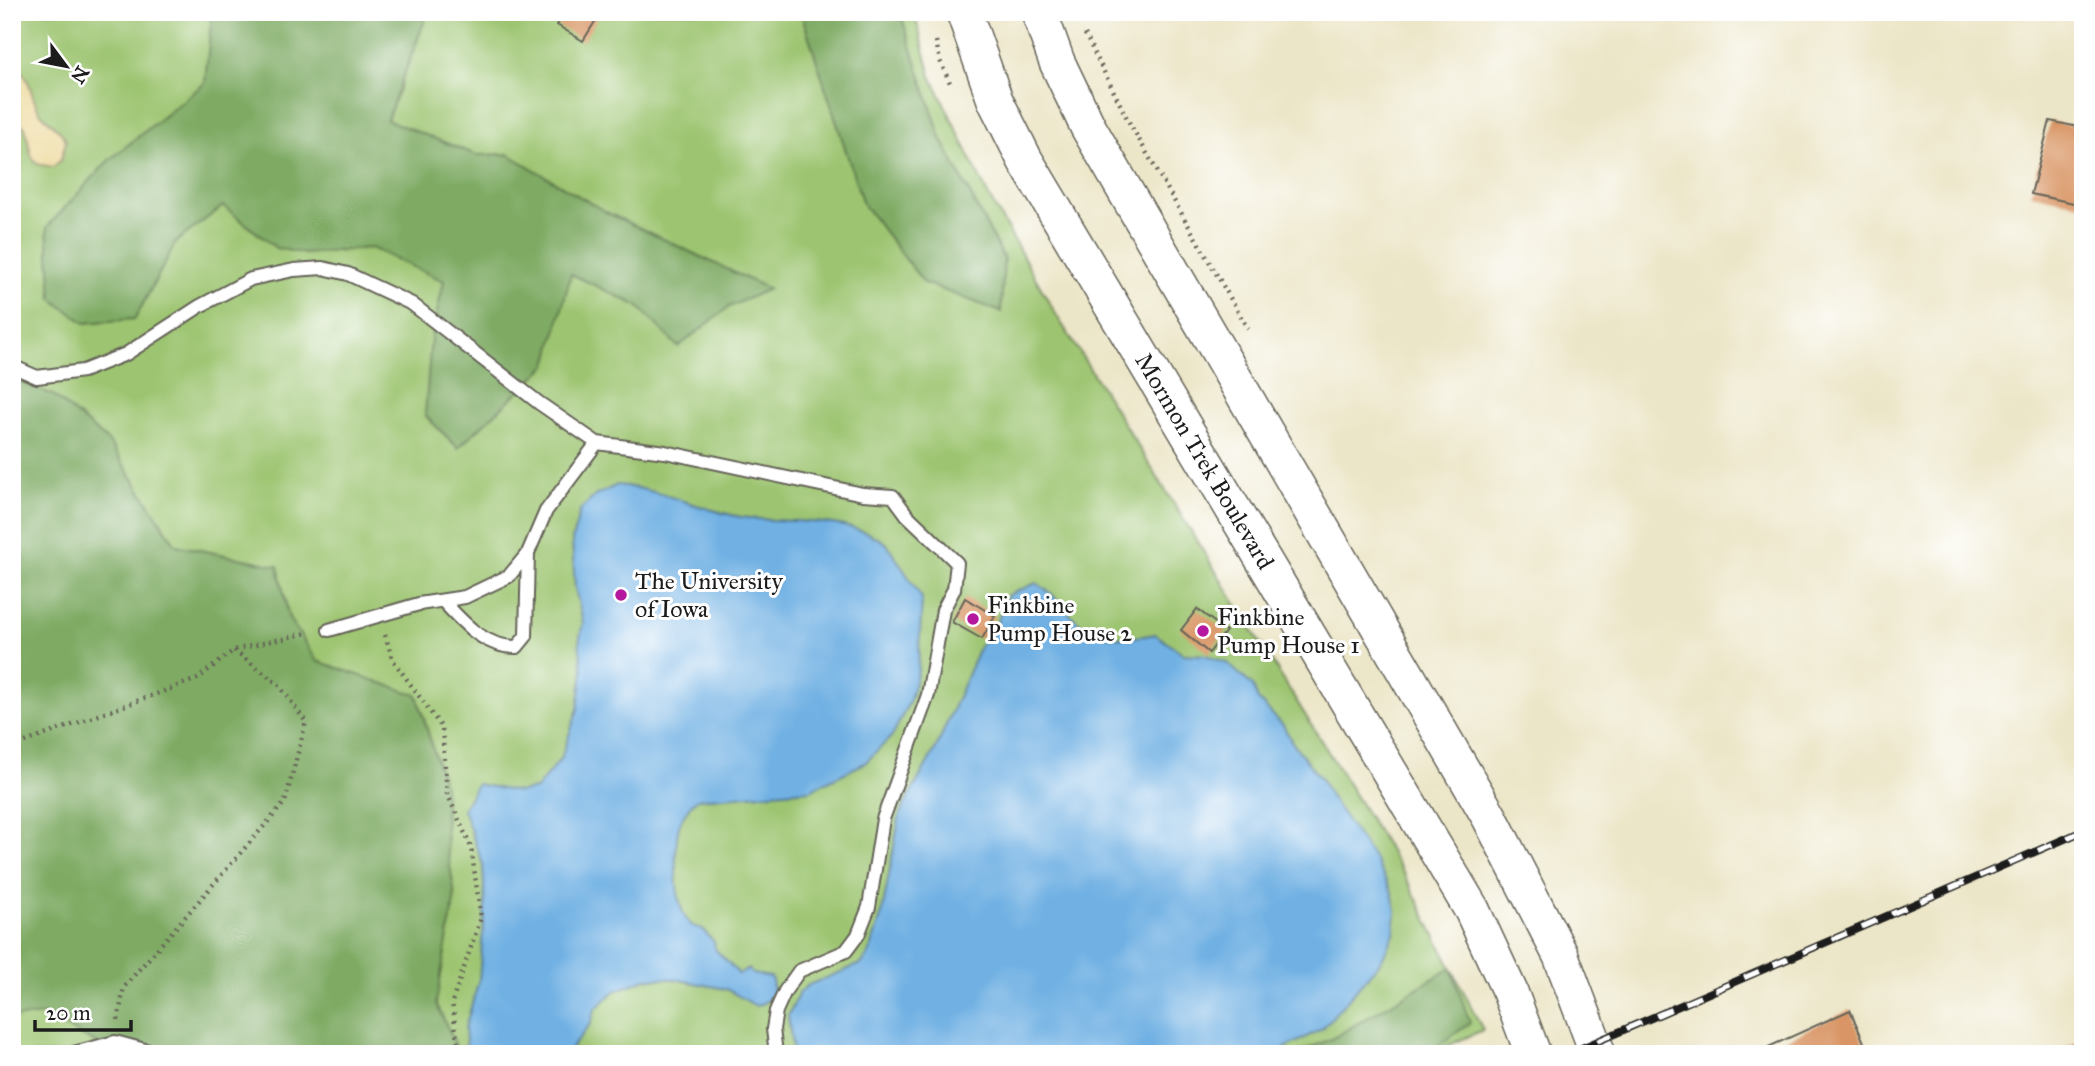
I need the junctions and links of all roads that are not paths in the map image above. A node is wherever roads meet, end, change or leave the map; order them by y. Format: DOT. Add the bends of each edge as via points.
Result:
graph roads {
  1 [pos="964,12"];
  2 [pos="1039,12"];
  3 [pos="12,366"];
  4 [pos="597,443"];
  5 [pos="528,553"];
  6 [pos="444,602"];
  7 [pos="329,629"];
  8 [pos="1597,1050"];
  9 [pos="70,1054"];
  10 [pos="160,1054"];
  11 [pos="776,1054"];
  12 [pos="1532,1054"];
  1 -- 12 [label="main road, Mormon Trek Boulevard" via="995,100 1025,160 1472,910 1510,992"];
  2 -- 8 [label="main road" via="1056,62 1088,127 1490,818 1561,956"];
  3 -- 4 [label="lane" via="37,377 83,371 126,354 251,279 323,268 348,274 412,303"];
  4 -- 5 [label="lane" via="546,511"];
  4 -- 11 [label="lane" via="893,496 906,515 957,563 954,589 943,610 928,695 883,819 869,907 846,951 799,971 785,991 772,1029"];
  5 -- 6 [label="lane" via="509,576"];
  5 -- 6 [label="lane" via="526,636 517,647 500,647 479,635"];
  6 -- 7 [label="lane" via="419,604"];
  9 -- 10 [label="lane" via="114,1042"];
}
